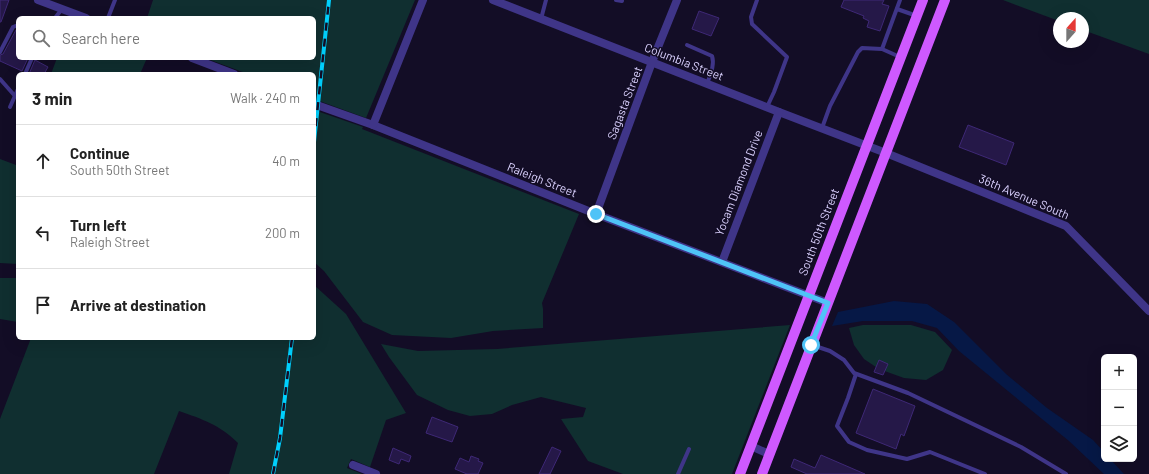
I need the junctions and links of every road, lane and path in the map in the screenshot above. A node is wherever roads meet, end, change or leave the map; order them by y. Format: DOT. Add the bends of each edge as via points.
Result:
graph roads {
  1 [pos="38,0"];
  2 [pos="115,0"];
  3 [pos="423,0"];
  4 [pos="493,0"];
  5 [pos="546,0"];
  6 [pos="616,0"];
  7 [pos="622,0"];
  8 [pos="677,0"];
  9 [pos="756,0"];
  10 [pos="900,0"];
  11 [pos="923,0"];
  12 [pos="943,1"];
  13 [pos="897,8"];
  14 [pos="62,9"];
  15 [pos="57,16"];
  16 [pos="81,16"];
  17 [pos="109,16"];
  18 [pos="917,16"];
  19 [pos="541,19"];
  20 [pos="16,26"];
  21 [pos="687,45"];
  22 [pos="882,49"];
  23 [pos="0,52"];
  24 [pos="901,57"];
  25 [pos="31,60"];
  26 [pos="197,60"];
  27 [pos="652,62"];
  28 [pos="25,72"];
  29 [pos="229,72"];
  30 [pos="0,79"];
  31 [pos="707,84"];
  32 [pos="15,96"];
  33 [pos="316,105"];
  34 [pos="767,107"];
  35 [pos="10,108"];
  36 [pos="779,112"];
  37 [pos="373,125"];
  38 [pos="822,128"];
  39 [pos="867,146"];
  40 [pos="886,153"];
  41 [pos="596,214"];
  42 [pos="722,262"];
  43 [pos="809,296"];
  44 [pos="828,303"];
  45 [pos="1149,311"];
  46 [pos="811,345"];
  47 [pos="856,374"];
  48 [pos="751,446"];
  49 [pos="689,449"];
  50 [pos="769,454"];
  51 [pos="353,465"];
  52 [pos="376,474"];
  53 [pos="678,474"];
  54 [pos="740,474"];
  55 [pos="762,474"];
  56 [pos="985,474"];
  57 [pos="1066,474"];
  1 -- 14 [label="street"];
  2 -- 17 [label="lane"];
  3 -- 37 [label="street"];
  4 -- 19 [label="street, Columbia Street"];
  5 -- 19 [label="lane"];
  6 -- 7 [label="lane"];
  8 -- 27 [label="street, Sagasta Street"];
  9 -- 34 [label="lane" via="751,17 752,24 786,56"];
  10 -- 13 [label="lane"];
  11 -- 18 [label="main road, South 50th Street"];
  12 -- 40 [label="main road"];
  13 -- 18 [label="lane"];
  13 -- 22 [label="lane"];
  14 -- 15 [label="lane"];
  14 -- 16 [label="street"];
  18 -- 24 [label="main road, South 50th Street"];
  19 -- 27 [label="street, Columbia Street"];
  20 -- 23 [label="lane"];
  21 -- 31 [label="lane" via="712,56 714,60"];
  22 -- 24 [label="lane"];
  22 -- 38 [label="lane" via="862,48 858,52 830,106"];
  24 -- 39 [label="main road, South 50th Street"];
  25 -- 28 [label="lane"];
  26 -- 29 [label="street"];
  27 -- 31 [label="street, Columbia Street"];
  27 -- 41 [label="street, Sagasta Street"];
  30 -- 32 [label="lane"];
  31 -- 34 [label="street, Columbia Street"];
  32 -- 35 [label="lane"];
  33 -- 37 [label="street, Raleigh Street"];
  34 -- 36 [label="street, Columbia Street"];
  36 -- 38 [label="street, Columbia Street"];
  36 -- 42 [label="street, Yocam Diamond Drive"];
  37 -- 41 [label="street, Raleigh Street"];
  38 -- 39 [label="street, Columbia Street"];
  39 -- 40 [label="street, 36th Avenue South"];
  39 -- 43 [label="main road, South 50th Street"];
  40 -- 44 [label="main road"];
  40 -- 45 [label="street, 36th Avenue South" via="1066,226"];
  41 -- 42 [label="street, Raleigh Street"];
  42 -- 43 [label="street, Raleigh Street"];
  43 -- 44 [label="street, Raleigh Street"];
  43 -- 48 [label="main road, South 50th Street"];
  44 -- 46 [label="main road"];
  46 -- 47 [label="lane" via="830,351 844,360"];
  46 -- 50 [label="main road"];
  47 -- 56 [label="lane" via="837,426 849,442 867,450 908,460 930,452"];
  47 -- 57 [label="lane" via="908,392 1021,447"];
  48 -- 50 [label="street"];
  48 -- 54 [label="main road, South 50th Street"];
  49 -- 53 [label="lane"];
  50 -- 55 [label="main road"];
  51 -- 52 [label="street"];
}
